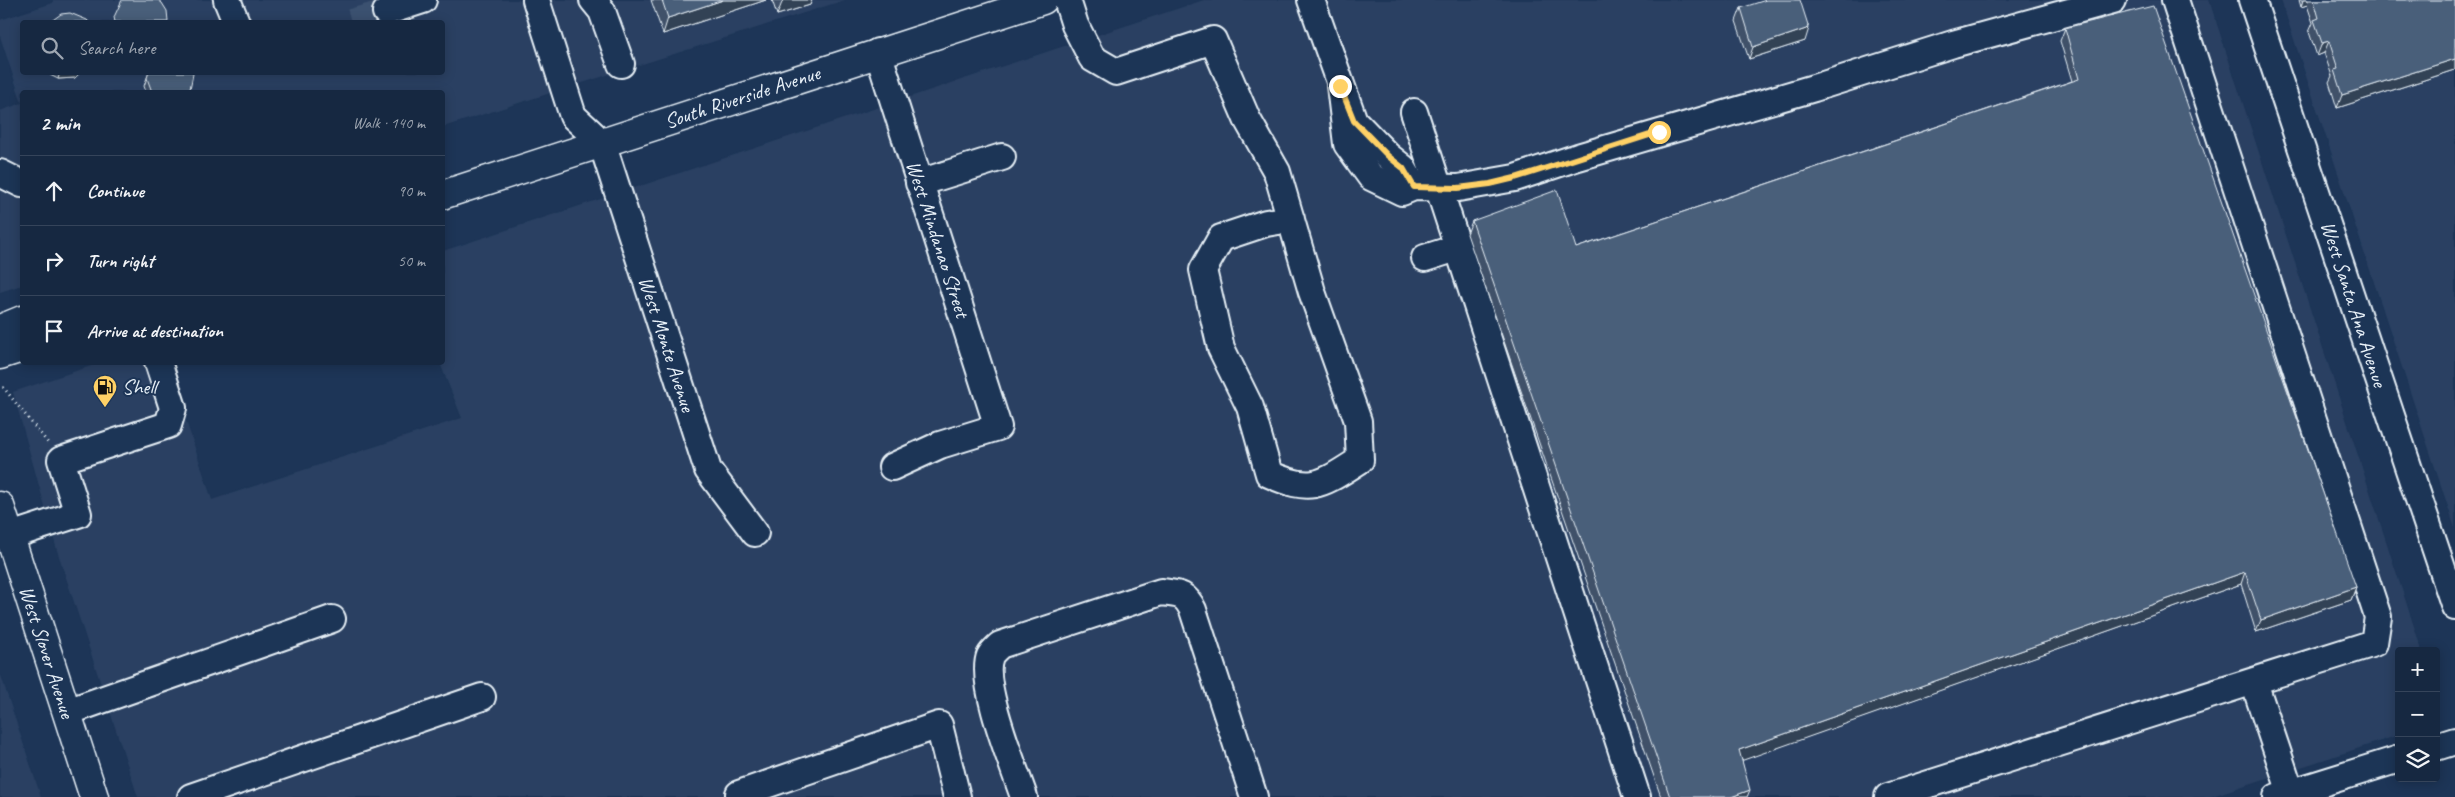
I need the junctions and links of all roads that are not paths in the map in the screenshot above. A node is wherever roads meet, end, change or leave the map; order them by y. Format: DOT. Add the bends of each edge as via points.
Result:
graph roads {
  1 [pos="227,0"];
  2 [pos="423,0"];
  3 [pos="593,0"];
  4 [pos="1043,0"];
  5 [pos="1067,0"];
  6 [pos="1311,0"];
  7 [pos="2113,0"];
  8 [pos="2175,0"];
  9 [pos="2252,0"];
  10 [pos="543,2"];
  11 [pos="386,12"];
  12 [pos="235,20"];
  13 [pos="878,52"];
  14 [pos="621,64"];
  15 [pos="1414,112"];
  16 [pos="602,143"];
  17 [pos="1002,157"];
  18 [pos="0,173"];
  19 [pos="919,182"];
  20 [pos="20,183"];
  21 [pos="1440,188"];
  22 [pos="445,194"];
  23 [pos="1291,219"];
  24 [pos="1460,247"];
  25 [pos="1425,258"];
  26 [pos="20,321"];
  27 [pos="0,329"];
  28 [pos="20,349"];
  29 [pos="0,355"];
  30 [pos="159,365"];
  31 [pos="892,466"];
  32 [pos="0,506"];
  33 [pos="755,534"];
  34 [pos="10,536"];
  35 [pos="2455,607"];
  36 [pos="332,619"];
  37 [pos="2254,682"];
  38 [pos="482,697"];
  39 [pos="67,712"];
  40 [pos="2455,741"];
  41 [pos="2440,746"];
  42 [pos="2395,760"];
  43 [pos="2284,795"];
  44 [pos="94,797"];
  45 [pos="192,797"];
  46 [pos="740,797"];
  47 [pos="957,797"];
  48 [pos="1024,797"];
  49 [pos="1254,797"];
  50 [pos="1637,797"];
  51 [pos="1888,797"];
  1 -- 12 [label="street"];
  2 -- 11 [label="street"];
  3 -- 14 [label="street" via="602,12"];
  4 -- 13 [label="main road, South Riverside Avenue"];
  5 -- 23 [label="street" via="1075,25 1092,58 1116,72 1213,40 1248,119 1277,172"];
  6 -- 21 [label="street" via="1340,86 1347,144 1371,177 1402,192 1414,187"];
  7 -- 21 [label="street" via="1953,44 1515,178 1490,184"];
  8 -- 37 [label="street" via="2378,616 2374,643"];
  9 -- 35 [label="street, West Santa Ana Avenue"];
  10 -- 16 [label="street" via="573,116"];
  13 -- 16 [label="main road, South Riverside Avenue"];
  13 -- 19 [label="street, West Mindanao Street"];
  15 -- 21 [label="street"];
  16 -- 22 [label="main road, South Riverside Avenue"];
  16 -- 33 [label="street, West Monte Avenue" via="708,470"];
  17 -- 19 [label="street"];
  18 -- 20 [label="street"];
  19 -- 31 [label="street, West Mindanao Street" via="998,427 940,445"];
  21 -- 24 [label="street"];
  23 -- 23 [label="street" via="1312,292 1358,420 1360,460 1323,483 1293,485 1269,474 1250,407 1221,348 1203,270 1221,238 1266,223"];
  24 -- 25 [label="street"];
  24 -- 50 [label="street"];
  26 -- 27 [label="main road"];
  28 -- 29 [label="main road"];
  30 -- 34 [label="street" via="173,408 168,425 61,460 78,514"];
  32 -- 34 [label="main road, West Slover Avenue"];
  34 -- 39 [label="main road, West Slover Avenue"];
  36 -- 39 [label="street"];
  37 -- 43 [label="street"];
  37 -- 51 [label="street"];
  38 -- 45 [label="street"];
  39 -- 44 [label="main road, West Slover Avenue"];
  40 -- 41 [label="street"];
  42 -- 43 [label="street"];
  46 -- 47 [label="street" via="739,794 939,725"];
  48 -- 49 [label="street" via="988,687 990,654 1000,645 1161,592 1187,598 1194,610"];
}
